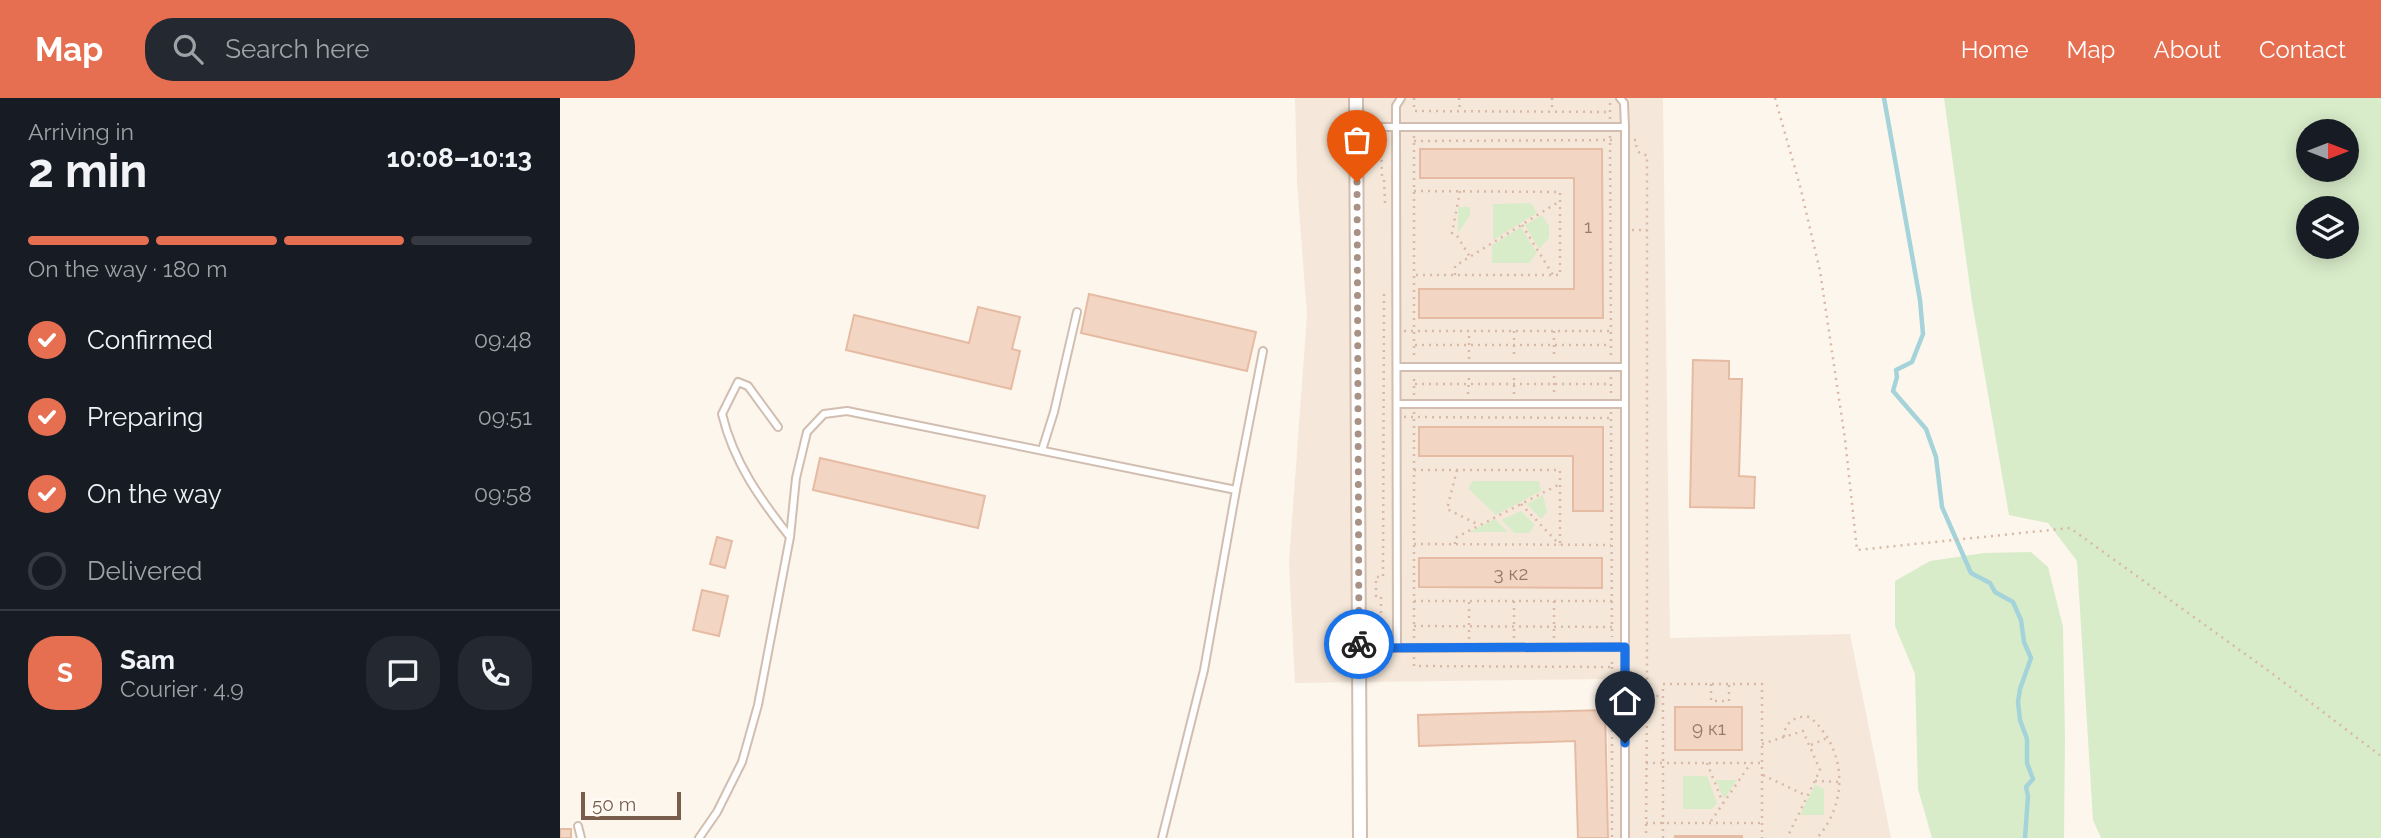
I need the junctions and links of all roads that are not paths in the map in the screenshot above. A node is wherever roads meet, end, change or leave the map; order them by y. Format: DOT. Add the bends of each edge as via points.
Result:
graph roads {
  1 [pos="1356,98"];
  2 [pos="1401,98"];
  3 [pos="1620,98"];
  4 [pos="1357,127"];
  5 [pos="1396,127"];
  6 [pos="1625,127"];
  7 [pos="1077,312"];
  8 [pos="1263,351"];
  9 [pos="1396,367"];
  10 [pos="1625,367"];
  11 [pos="1396,404"];
  12 [pos="1625,404"];
  13 [pos="778,427"];
  14 [pos="1042,450"];
  15 [pos="1236,490"];
  16 [pos="790,537"];
  17 [pos="1625,647"];
  18 [pos="1359,648"];
  19 [pos="1397,648"];
  20 [pos="578,826"];
  21 [pos="581,838"];
  22 [pos="699,838"];
  23 [pos="1162,838"];
  24 [pos="1360,838"];
  25 [pos="1625,838"];
  1 -- 4 [label="street"];
  2 -- 5 [label="lane" via="1396,106"];
  3 -- 6 [label="lane"];
  4 -- 5 [label="lane"];
  4 -- 18 [label="street"];
  5 -- 6 [label="lane"];
  5 -- 9 [label="lane"];
  6 -- 10 [label="lane"];
  7 -- 14 [label="lane"];
  8 -- 15 [label="lane"];
  9 -- 10 [label="lane"];
  9 -- 11 [label="lane"];
  10 -- 12 [label="lane"];
  11 -- 12 [label="lane"];
  11 -- 19 [label="lane"];
  12 -- 17 [label="lane"];
  13 -- 16 [label="lane" via="748,386 738,382 722,414 726,431 754,491"];
  14 -- 15 [label="lane"];
  14 -- 16 [label="lane" via="848,411 824,414 807,432 796,478"];
  15 -- 23 [label="lane" via="1204,670"];
  16 -- 22 [label="lane" via="770,649 742,762"];
  17 -- 19 [label="lane"];
  17 -- 25 [label="lane"];
  18 -- 19 [label="lane"];
  18 -- 24 [label="street"];
  20 -- 21 [label="lane"];
}
